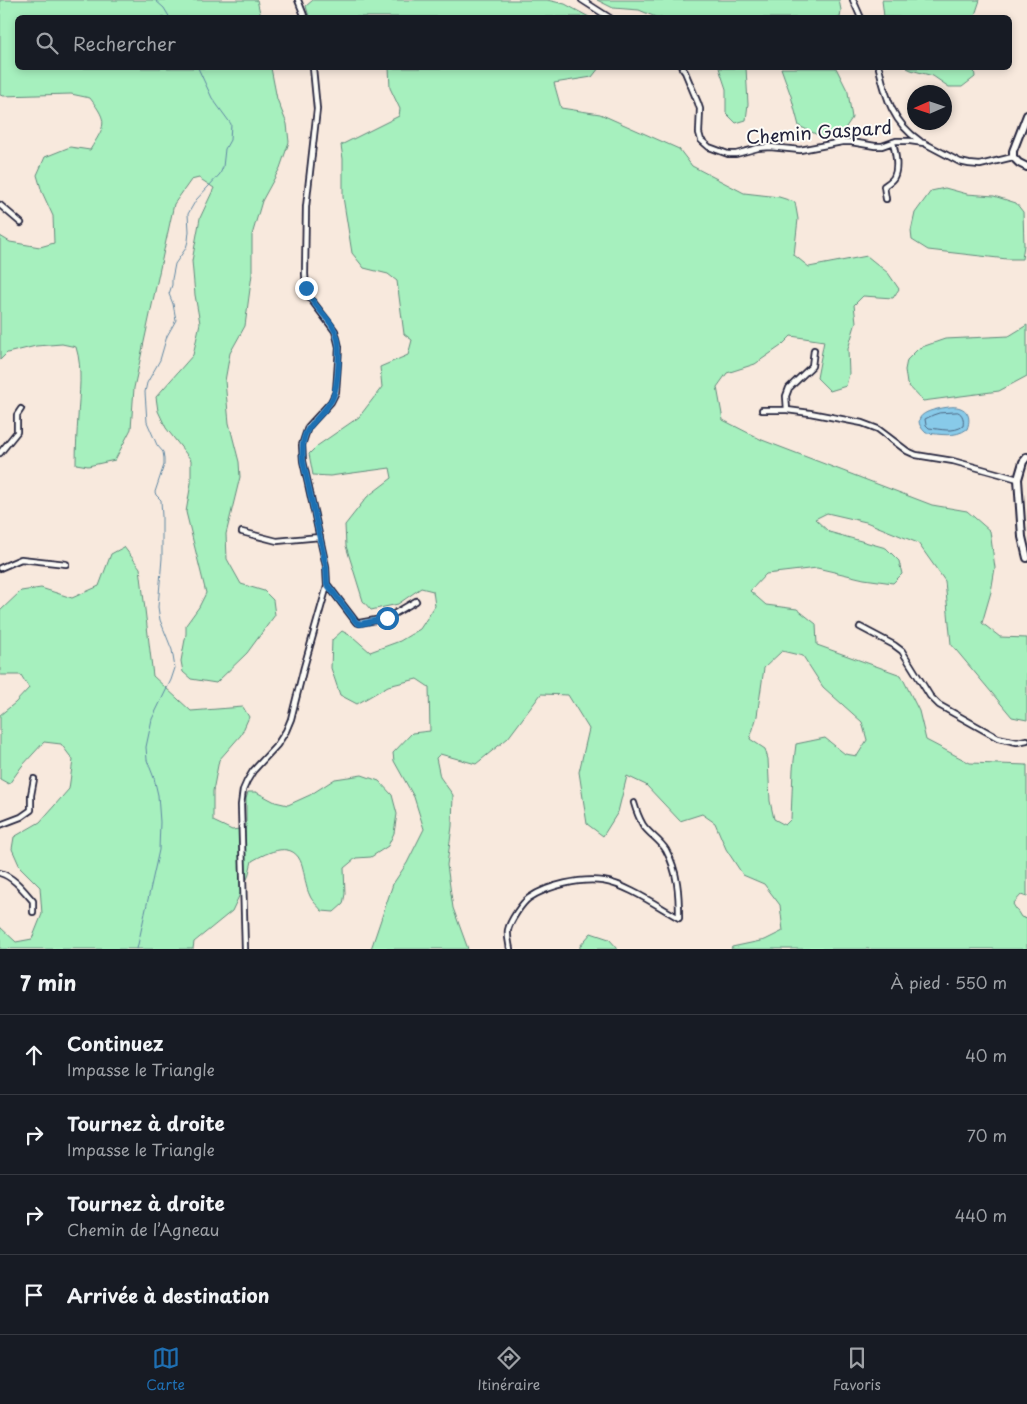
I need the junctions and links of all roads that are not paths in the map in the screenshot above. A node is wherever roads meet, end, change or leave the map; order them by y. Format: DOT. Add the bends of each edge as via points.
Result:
graph roads {
  1 [pos="298,0"];
  2 [pos="582,0"];
  3 [pos="853,0"];
  4 [pos="304,15"];
  5 [pos="605,15"];
  6 [pos="860,15"];
  7 [pos="313,70"];
  8 [pos="684,70"];
  9 [pos="879,70"];
  10 [pos="1027,115"];
  11 [pos="893,142"];
  12 [pos="924,144"];
  13 [pos="1013,157"];
  14 [pos="1027,167"];
  15 [pos="886,199"];
  16 [pos="0,205"];
  17 [pos="21,223"];
  18 [pos="814,350"];
  19 [pos="21,409"];
  20 [pos="762,410"];
  21 [pos="787,410"];
  22 [pos="0,453"];
  23 [pos="1027,457"];
  24 [pos="1018,479"];
  25 [pos="242,532"];
  26 [pos="320,537"];
  27 [pos="1027,558"];
  28 [pos="66,564"];
  29 [pos="0,568"];
  30 [pos="327,584"];
  31 [pos="416,601"];
  32 [pos="860,627"];
  33 [pos="1027,740"];
  34 [pos="34,779"];
  35 [pos="634,803"];
  36 [pos="0,825"];
  37 [pos="0,873"];
  38 [pos="33,912"];
  39 [pos="245,949"];
  40 [pos="510,949"];
  1 -- 4 [label="street"];
  2 -- 5 [label="street"];
  3 -- 6 [label="street"];
  7 -- 26 [label="street" via="317,109 306,208 306,288 335,331 339,347 336,392 308,427 302,445"];
  8 -- 11 [label="street, Chemin Gaspard" via="700,109 701,140 709,147 728,154 770,147 800,150 842,142 882,146"];
  9 -- 12 [label="street" via="886,97 898,120"];
  10 -- 13 [label="main road" via="1014,144"];
  11 -- 12 [label="street, Chemin Gaspard"];
  11 -- 15 [label="street" via="895,172 892,180 884,186"];
  12 -- 13 [label="street, Chemin Gaspard" via="969,164"];
  13 -- 14 [label="main road"];
  16 -- 17 [label="street"];
  18 -- 21 [label="street" via="812,366 787,392"];
  19 -- 22 [label="street" via="17,415 17,432"];
  20 -- 21 [label="street"];
  21 -- 24 [label="street" via="862,423 878,429 916,455 953,461"];
  23 -- 24 [label="main road"];
  24 -- 27 [label="main road" via="1022,537"];
  25 -- 26 [label="street" via="277,541"];
  26 -- 30 [label="street"];
  28 -- 29 [label="street" via="21,559"];
  30 -- 31 [label="street" via="360,624 387,618"];
  30 -- 39 [label="street" via="291,720 277,745 253,771 243,790"];
  32 -- 33 [label="street" via="902,651 938,704 998,738 1017,742"];
  34 -- 36 [label="street" via="32,810"];
  35 -- 40 [label="street" via="642,824 666,851 678,882 679,918 622,886 604,881 556,885 528,898 514,916 508,930"];
  37 -- 38 [label="street" via="22,888 32,901"];
}
